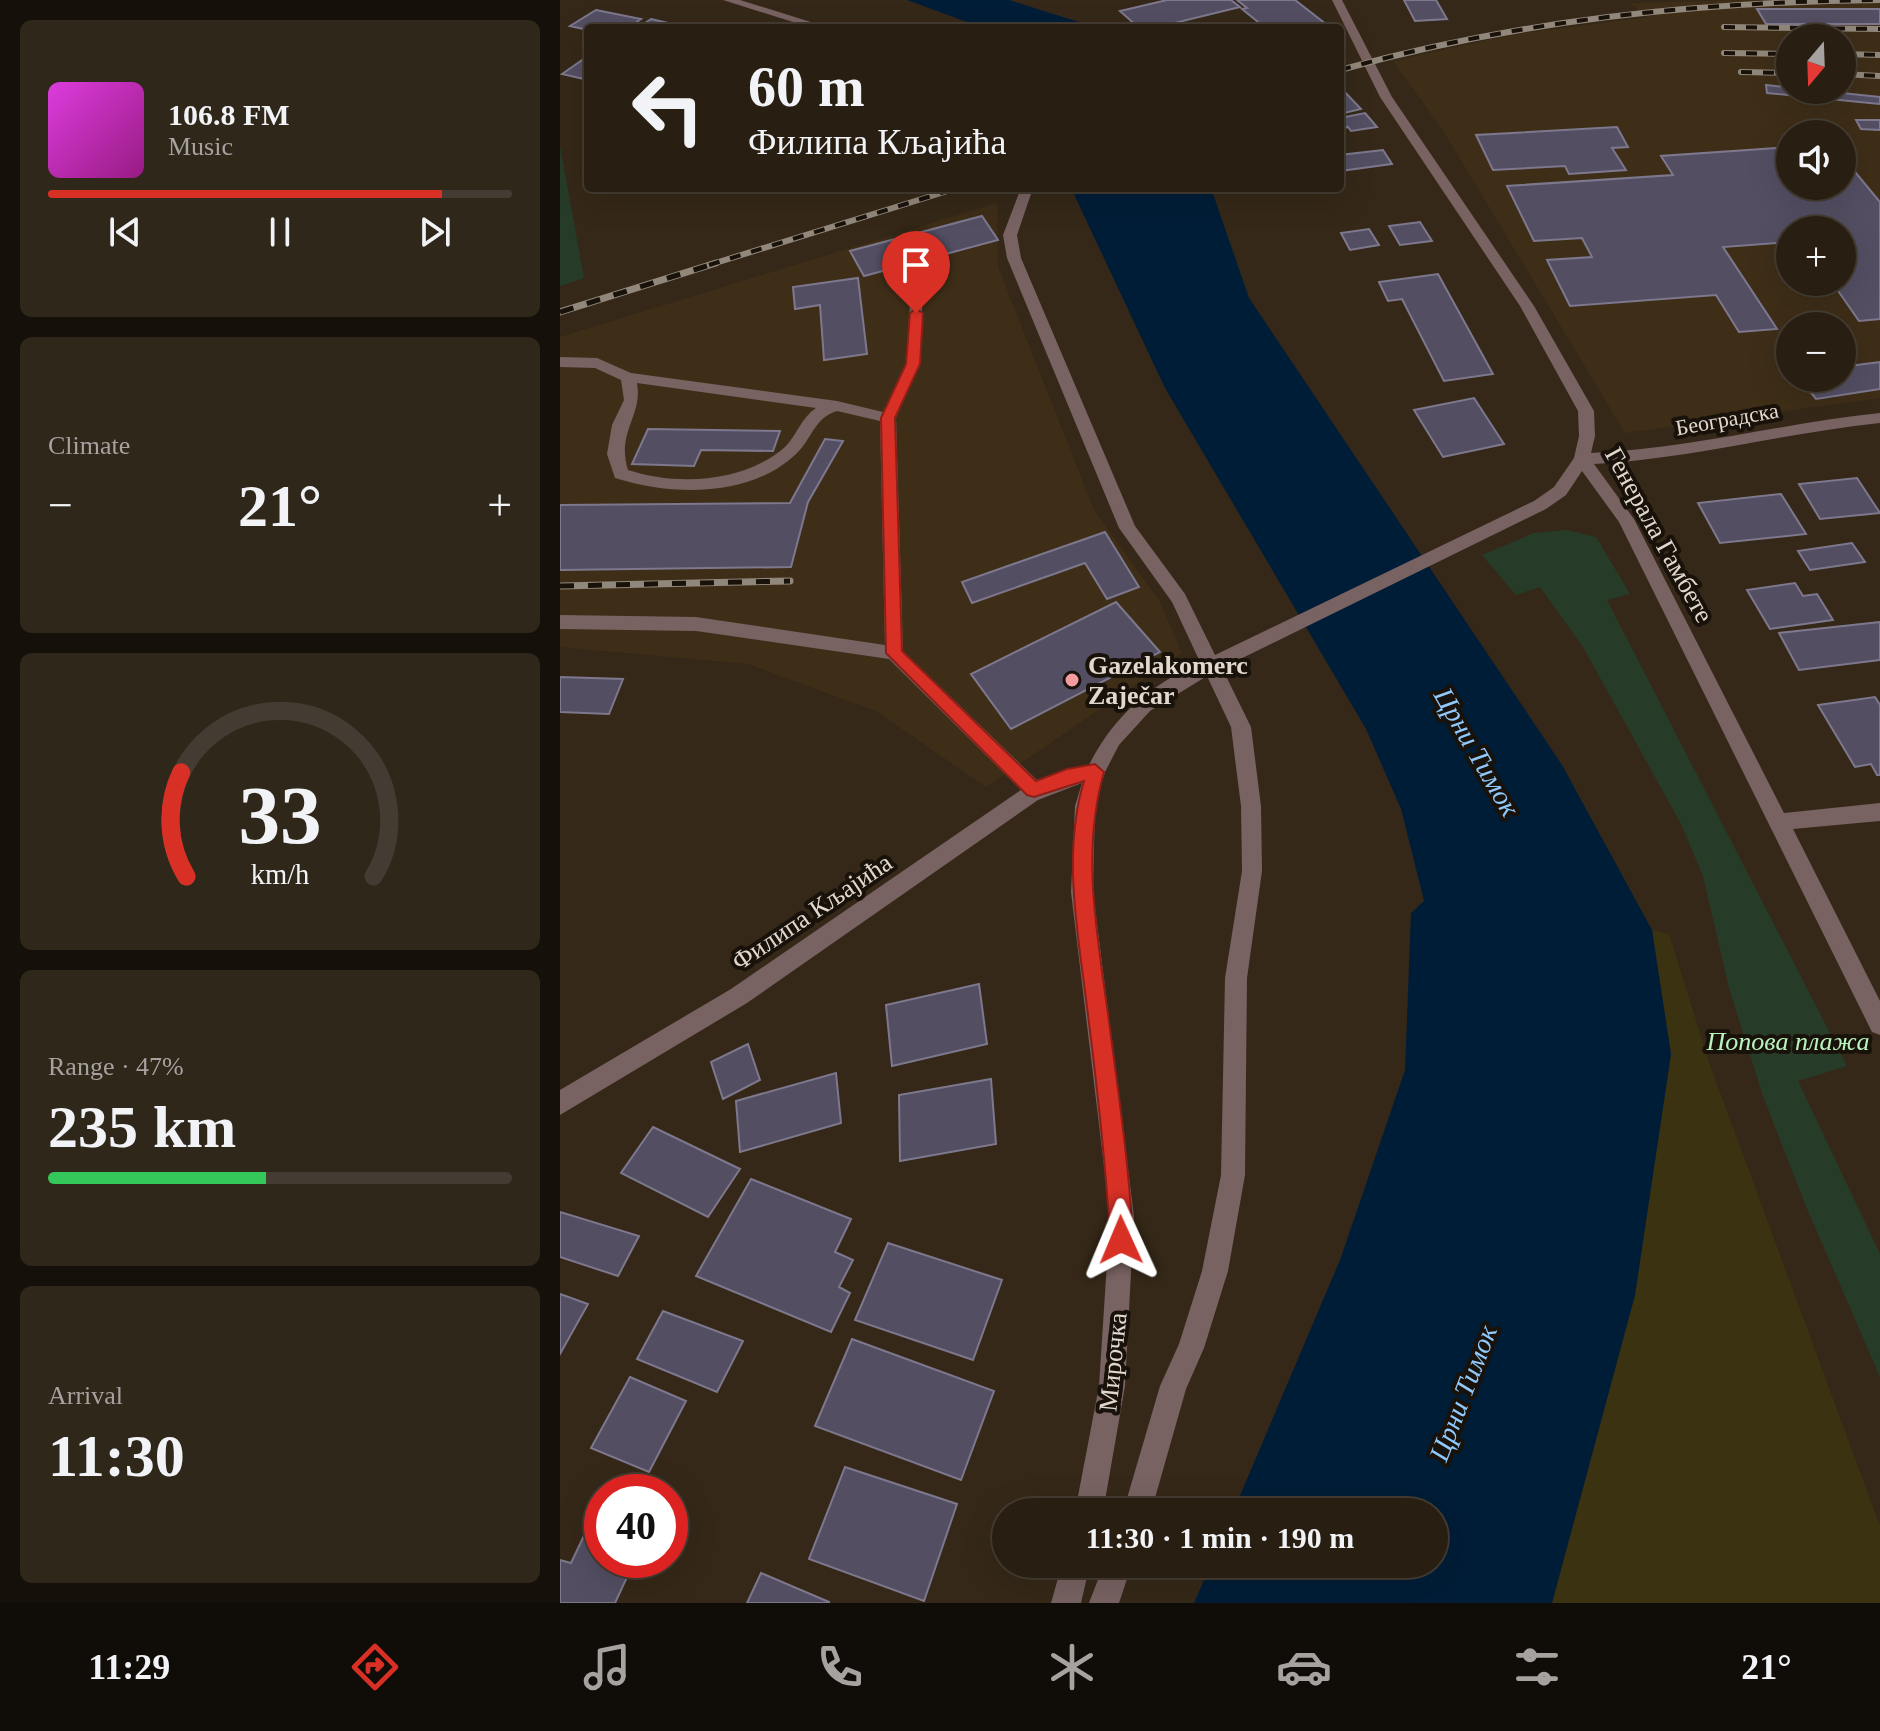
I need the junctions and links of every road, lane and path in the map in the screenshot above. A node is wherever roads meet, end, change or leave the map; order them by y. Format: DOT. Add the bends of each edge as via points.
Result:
graph roads {
  1 [pos="728,0"];
  2 [pos="1337,0"];
  3 [pos="810,24"];
  4 [pos="1026,192"];
  5 [pos="918,288"];
  6 [pos="560,362"];
  7 [pos="628,377"];
  8 [pos="837,406"];
  9 [pos="888,418"];
  10 [pos="1880,418"];
  11 [pos="1582,459"];
  12 [pos="560,622"];
  13 [pos="894,653"];
  14 [pos="1095,772"];
  15 [pos="1034,790"];
  16 [pos="1880,812"];
  17 [pos="1779,822"];
  18 [pos="1880,1024"];
  19 [pos="560,1103"];
  20 [pos="1092,1498"];
  21 [pos="1141,1498"];
  22 [pos="1072,1578"];
  23 [pos="1113,1578"];
  24 [pos="1066,1603"];
  25 [pos="1104,1603"];
  1 -- 3 [label="street"];
  2 -- 11 [label="street, Генерала Гамбете" via="1386,97 1527,306 1586,411"];
  4 -- 21 [label="street" via="1010,235 1014,258 1127,528 1179,599 1241,727 1251,806 1252,871 1236,978 1233,1175 1215,1271 1173,1386"];
  5 -- 9 [label="street" via="913,364"];
  6 -- 7 [label="street" via="597,363"];
  7 -- 8 [label="street"];
  7 -- 8 [label="street" via="632,400 615,454 621,474 643,484 684,486 735,479 779,461 795,447 808,422"];
  8 -- 9 [label="street"];
  9 -- 13 [label="street"];
  10 -- 11 [label="street, Београдска" via="1645,456"];
  11 -- 14 [label="street, Мирочка" via="1560,491 1485,534 1185,678 1143,706 1112,739"];
  11 -- 17 [label="street, Генерала Гамбете" via="1626,519"];
  12 -- 13 [label="street" via="696,624"];
  13 -- 15 [label="street"];
  14 -- 15 [label="street, Филипа Кљајића" via="1067,776"];
  14 -- 20 [label="street, Мирочка" via="1085,806 1082,892 1122,1216 1112,1386"];
  15 -- 19 [label="street, Филипа Кљајића" via="739,996"];
  16 -- 17 [label="street"];
  17 -- 18 [label="street, Генерала Гамбете"];
  22 -- 24 [label="street"];
  23 -- 25 [label="street"];
}
